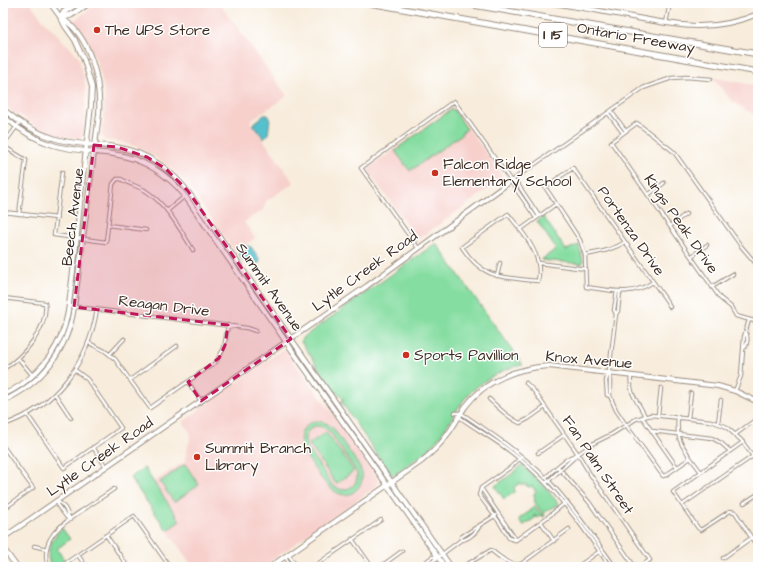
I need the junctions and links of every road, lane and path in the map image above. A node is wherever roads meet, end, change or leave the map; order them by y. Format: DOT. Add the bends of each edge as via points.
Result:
graph roads {
  1 [pos="50,3"];
  2 [pos="78,3"];
  3 [pos="88,3"];
  4 [pos="368,3"];
  5 [pos="461,3"];
  6 [pos="553,3"];
  7 [pos="670,3"];
  8 [pos="578,5"];
  9 [pos="758,14"];
  10 [pos="61,18"];
  11 [pos="666,24"];
  12 [pos="758,53"];
  13 [pos="758,72"];
  14 [pos="711,80"];
  15 [pos="3,109"];
  16 [pos="609,112"];
  17 [pos="3,116"];
  18 [pos="20,122"];
  19 [pos="16,127"];
  20 [pos="624,132"];
  21 [pos="87,144"];
  22 [pos="3,145"];
  23 [pos="94,145"];
  24 [pos="86,151"];
  25 [pos="93,152"];
  26 [pos="62,172"];
  27 [pos="511,181"];
  28 [pos="664,183"];
  29 [pos="648,195"];
  30 [pos="185,196"];
  31 [pos="556,204"];
  32 [pos="166,211"];
  33 [pos="3,212"];
  34 [pos="19,214"];
  35 [pos="686,214"];
  36 [pos="538,217"];
  37 [pos="57,218"];
  38 [pos="108,225"];
  39 [pos="670,226"];
  40 [pos="146,230"];
  41 [pos="520,230"];
  42 [pos="77,239"];
  43 [pos="82,240"];
  44 [pos="625,242"];
  45 [pos="707,245"];
  46 [pos="418,248"];
  47 [pos="193,250"];
  48 [pos="585,255"];
  49 [pos="692,256"];
  50 [pos="500,263"];
  51 [pos="539,263"];
  52 [pos="758,266"];
  53 [pos="586,269"];
  54 [pos="732,274"];
  55 [pos="497,276"];
  56 [pos="653,282"];
  57 [pos="712,287"];
  58 [pos="618,291"];
  59 [pos="3,298"];
  60 [pos="69,306"];
  61 [pos="74,306"];
  62 [pos="670,307"];
  63 [pos="97,309"];
  64 [pos="749,320"];
  65 [pos="758,322"];
  66 [pos="228,325"];
  67 [pos="256,331"];
  68 [pos="124,339"];
  69 [pos="291,339"];
  70 [pos="286,342"];
  71 [pos="89,343"];
  72 [pos="177,346"];
  73 [pos="110,354"];
  74 [pos="18,358"];
  75 [pos="3,369"];
  76 [pos="75,370"];
  77 [pos="609,372"];
  78 [pos="33,376"];
  79 [pos="631,376"];
  80 [pos="130,380"];
  81 [pos="188,382"];
  82 [pos="526,384"];
  83 [pos="661,388"];
  84 [pos="735,391"];
  85 [pos="691,393"];
  86 [pos="55,394"];
  87 [pos="3,395"];
  88 [pos="489,399"];
  89 [pos="721,400"];
  90 [pos="3,401"];
  91 [pos="201,401"];
  92 [pos="758,402"];
  93 [pos="545,407"];
  94 [pos="28,414"];
  95 [pos="460,415"];
  96 [pos="658,415"];
  97 [pos="643,416"];
  98 [pos="678,417"];
  99 [pos="71,418"];
  100 [pos="688,418"];
  101 [pos="758,418"];
  102 [pos="718,423"];
  103 [pos="3,425"];
  104 [pos="626,425"];
  105 [pos="652,431"];
  106 [pos="678,434"];
  107 [pos="736,434"];
  108 [pos="564,435"];
  109 [pos="743,442"];
  110 [pos="3,446"];
  111 [pos="93,448"];
  112 [pos="730,451"];
  113 [pos="538,453"];
  114 [pos="758,453"];
  115 [pos="578,454"];
  116 [pos="688,454"];
  117 [pos="753,456"];
  118 [pos="521,457"];
  119 [pos="758,463"];
  120 [pos="106,467"];
  121 [pos="559,468"];
  122 [pos="677,468"];
  123 [pos="701,472"];
  124 [pos="546,480"];
  125 [pos="389,484"];
  126 [pos="480,488"];
  127 [pos="114,489"];
  128 [pos="758,494"];
  129 [pos="57,501"];
  130 [pos="566,502"];
  131 [pos="744,503"];
  132 [pos="682,505"];
  133 [pos="4,506"];
  134 [pos="498,514"];
  135 [pos="495,516"];
  136 [pos="70,520"];
  137 [pos="381,520"];
  138 [pos="541,522"];
  139 [pos="569,529"];
  140 [pos="106,535"];
  141 [pos="3,538"];
  142 [pos="751,538"];
  143 [pos="352,540"];
  144 [pos="516,540"];
  145 [pos="554,541"];
  146 [pos="34,546"];
  147 [pos="3,548"];
  148 [pos="758,548"];
  149 [pos="47,549"];
  150 [pos="402,551"];
  151 [pos="601,551"];
  152 [pos="78,555"];
  153 [pos="439,555"];
  154 [pos="286,556"];
  155 [pos="723,558"];
  156 [pos="16,567"];
  157 [pos="48,567"];
  158 [pos="60,567"];
  159 [pos="86,567"];
  160 [pos="128,567"];
  161 [pos="170,567"];
  162 [pos="270,567"];
  163 [pos="292,567"];
  164 [pos="297,567"];
  165 [pos="313,567"];
  166 [pos="372,567"];
  167 [pos="380,567"];
  168 [pos="419,567"];
  169 [pos="425,567"];
  170 [pos="445,567"];
  171 [pos="451,567"];
  172 [pos="466,567"];
  173 [pos="577,567"];
  174 [pos="610,567"];
  175 [pos="614,567"];
  176 [pos="635,567"];
  177 [pos="639,567"];
  1 -- 10 [label="main road, Beech Avenue"];
  2 -- 10 [label="highway" via="64,12"];
  3 -- 10 [label="highway" via="71,15"];
  4 -- 13 [label="highway, Ontario Freeway / I 15"];
  5 -- 12 [label="highway, Ontario Freeway / I 15"];
  6 -- 8 [label="main road"];
  7 -- 11 [label="street"];
  8 -- 11 [label="main road"];
  9 -- 11 [label="main road" via="717,26 690,27"];
  10 -- 21 [label="main road, Beech Avenue" via="82,54 92,87"];
  10 -- 23 [label="main road, Beech Avenue" via="70,23 94,65 100,104"];
  14 -- 16 [label="street, Lytle Creek Road" via="686,77 650,84"];
  15 -- 18 [label="main road, Summit Avenue"];
  16 -- 20 [label="street"];
  16 -- 27 [label="street, Lytle Creek Road"];
  17 -- 19 [label="main road, Summit Avenue"];
  18 -- 19 [label="street"];
  18 -- 21 [label="main road, Summit Avenue" via="56,139"];
  19 -- 22 [label="street"];
  19 -- 24 [label="main road, Summit Avenue" via="34,138 54,145"];
  20 -- 29 [label="street, Kings Peak Drive" via="611,142"];
  20 -- 52 [label="street" via="637,123 674,152"];
  21 -- 23 [label="main road, Summit Avenue"];
  21 -- 24 [label="main road, Beech Avenue"];
  22 -- 34 [label="street" via="26,160"];
  23 -- 25 [label="main road, Beech Avenue"];
  23 -- 69 [label="main road, Summit Avenue" via="117,147 141,154 158,163 178,179"];
  24 -- 25 [label="main road, Summit Avenue"];
  24 -- 42 [label="main road, Beech Avenue"];
  25 -- 30 [label="main road, Summit Avenue" via="122,155 147,164 166,176"];
  25 -- 43 [label="main road, Beech Avenue"];
  26 -- 37 [label="street"];
  27 -- 36 [label="street" via="517,184"];
  27 -- 46 [label="main road, Lytle Creek Road"];
  27 -- 46 [label="street" via="454,101 361,168"];
  28 -- 29 [label="street"];
  29 -- 39 [label="street, Kings Peak Drive"];
  30 -- 32 [label="street"];
  30 -- 70 [label="main road, Summit Avenue"];
  31 -- 36 [label="street"];
  31 -- 44 [label="street, Portenza Drive" via="545,188 572,168"];
  31 -- 48 [label="street" via="580,240"];
  32 -- 38 [label="street" via="141,188 117,179 111,192"];
  32 -- 47 [label="street"];
  33 -- 34 [label="street"];
  34 -- 37 [label="street"];
  35 -- 39 [label="street"];
  36 -- 41 [label="street"];
  37 -- 42 [label="street" via="54,235"];
  38 -- 40 [label="street"];
  38 -- 43 [label="street" via="106,242"];
  39 -- 49 [label="street, Kings Peak Drive"];
  41 -- 51 [label="street" via="530,242"];
  41 -- 55 [label="street" via="508,214 462,247 477,266"];
  42 -- 43 [label="street"];
  42 -- 60 [label="main road, Beech Avenue"];
  43 -- 61 [label="main road, Beech Avenue"];
  44 -- 48 [label="street" via="606,251"];
  44 -- 56 [label="street, Portenza Drive"];
  45 -- 49 [label="street"];
  46 -- 69 [label="main road, Lytle Creek Road"];
  48 -- 53 [label="street"];
  49 -- 57 [label="street, Kings Peak Drive"];
  50 -- 55 [label="street"];
  51 -- 53 [label="street"];
  51 -- 55 [label="street" via="538,281"];
  53 -- 58 [label="street" via="586,287"];
  54 -- 57 [label="street"];
  56 -- 58 [label="street" via="645,288"];
  56 -- 62 [label="street, Portenza Drive"];
  57 -- 64 [label="street, Kings Peak Drive" via="736,316"];
  58 -- 77 [label="street" via="618,311"];
  59 -- 74 [label="street" via="45,303 44,316 38,332"];
  60 -- 61 [label="street, Reagan Drive"];
  60 -- 78 [label="main road, Beech Avenue" via="66,324 55,349"];
  61 -- 63 [label="street, Reagan Drive"];
  61 -- 90 [label="main road, Beech Avenue" via="69,330 53,362 30,386"];
  63 -- 66 [label="street, Reagan Drive"];
  63 -- 71 [label="street"];
  64 -- 65 [label="street"];
  64 -- 84 [label="street" via="741,376"];
  66 -- 67 [label="street, Reagan Drive"];
  66 -- 81 [label="street" via="225,345 219,358"];
  68 -- 73 [label="street"];
  69 -- 70 [label="main road, Lytle Creek Road"];
  69 -- 125 [label="main road, Summit Avenue"];
  70 -- 91 [label="main road, Lytle Creek Road"];
  70 -- 125 [label="main road, Summit Avenue"];
  71 -- 73 [label="street"];
  71 -- 76 [label="street"];
  72 -- 80 [label="street"];
  73 -- 80 [label="street"];
  74 -- 75 [label="street"];
  74 -- 78 [label="street"];
  76 -- 86 [label="street"];
  76 -- 111 [label="street" via="87,379 121,428"];
  77 -- 79 [label="main road, Knox Avenue"];
  77 -- 95 [label="main road, Knox Avenue" via="549,366 524,369 486,387 472,398"];
  77 -- 104 [label="street" via="610,396"];
  78 -- 87 [label="main road, Beech Avenue"];
  79 -- 84 [label="main road, Knox Avenue" via="718,386"];
  79 -- 97 [label="street" via="630,389"];
  80 -- 81 [label="street" via="150,408"];
  81 -- 91 [label="street"];
  82 -- 93 [label="street, Fan Palm Street"];
  83 -- 96 [label="street"];
  84 -- 92 [label="main road, Knox Avenue"];
  85 -- 100 [label="street"];
  86 -- 94 [label="street"];
  86 -- 99 [label="street"];
  88 -- 93 [label="street" via="520,423"];
  89 -- 102 [label="street"];
  91 -- 120 [label="main road, Lytle Creek Road"];
  93 -- 108 [label="street, Fan Palm Street"];
  94 -- 103 [label="street"];
  94 -- 111 [label="street" via="64,468"];
  95 -- 118 [label="street" via="505,443"];
  95 -- 125 [label="main road, Knox Avenue" via="434,451"];
  96 -- 97 [label="street"];
  96 -- 98 [label="street"];
  97 -- 104 [label="street"];
  97 -- 105 [label="street"];
  98 -- 100 [label="street"];
  98 -- 106 [label="street"];
  100 -- 102 [label="street"];
  101 -- 107 [label="street"];
  102 -- 107 [label="street"];
  104 -- 115 [label="street"];
  104 -- 122 [label="street" via="663,476"];
  105 -- 106 [label="street"];
  105 -- 122 [label="street"];
  106 -- 112 [label="street" via="712,438"];
  106 -- 116 [label="street"];
  107 -- 109 [label="street"];
  108 -- 113 [label="street"];
  108 -- 115 [label="street, Fan Palm Street"];
  109 -- 112 [label="street"];
  109 -- 117 [label="street"];
  110 -- 133 [label="street" via="33,488"];
  111 -- 120 [label="street"];
  112 -- 123 [label="street"];
  114 -- 117 [label="street"];
  115 -- 121 [label="street"];
  115 -- 177 [label="street, Fan Palm Street" via="650,560"];
  116 -- 122 [label="street" via="689,459"];
  116 -- 123 [label="street"];
  117 -- 119 [label="street"];
  117 -- 132 [label="street"];
  118 -- 124 [label="street"];
  118 -- 126 [label="street"];
  120 -- 129 [label="main road, Lytle Creek Road"];
  121 -- 124 [label="street"];
  121 -- 176 [label="street" via="589,502"];
  123 -- 132 [label="street" via="673,492"];
  124 -- 130 [label="street"];
  125 -- 153 [label="main road, Summit Avenue"];
  125 -- 154 [label="main road, Knox Avenue"];
  126 -- 134 [label="street"];
  126 -- 135 [label="street" via="480,498"];
  127 -- 136 [label="street"];
  128 -- 131 [label="street"];
  129 -- 136 [label="street" via="62,503"];
  129 -- 141 [label="main road, Lytle Creek Road"];
  130 -- 138 [label="street"];
  130 -- 151 [label="street"];
  132 -- 142 [label="street" via="701,530 732,511 735,512"];
  134 -- 135 [label="street"];
  134 -- 144 [label="street"];
  135 -- 144 [label="street" via="509,538"];
  135 -- 153 [label="street" via="461,537 461,540"];
  136 -- 149 [label="street" via="52,535"];
  137 -- 143 [label="street"];
  138 -- 144 [label="street"];
  138 -- 145 [label="street"];
  139 -- 145 [label="street"];
  140 -- 152 [label="street"];
  140 -- 160 [label="street"];
  140 -- 161 [label="street" via="134,516"];
  142 -- 148 [label="street"];
  142 -- 155 [label="street"];
  143 -- 165 [label="street"];
  143 -- 166 [label="street"];
  145 -- 172 [label="street" via="518,565 502,559 491,550"];
  146 -- 149 [label="street"];
  147 -- 156 [label="main road"];
  149 -- 157 [label="street"];
  150 -- 167 [label="street"];
  151 -- 173 [label="street"];
  151 -- 174 [label="street"];
  151 -- 175 [label="street"];
  152 -- 158 [label="street"];
  152 -- 159 [label="street"];
  153 -- 168 [label="street"];
  153 -- 169 [label="street"];
  153 -- 170 [label="main road, Summit Avenue"];
  153 -- 171 [label="main road, Summit Avenue"];
  154 -- 162 [label="main road, Knox Avenue"];
  154 -- 163 [label="street"];
  154 -- 164 [label="street"];
}
